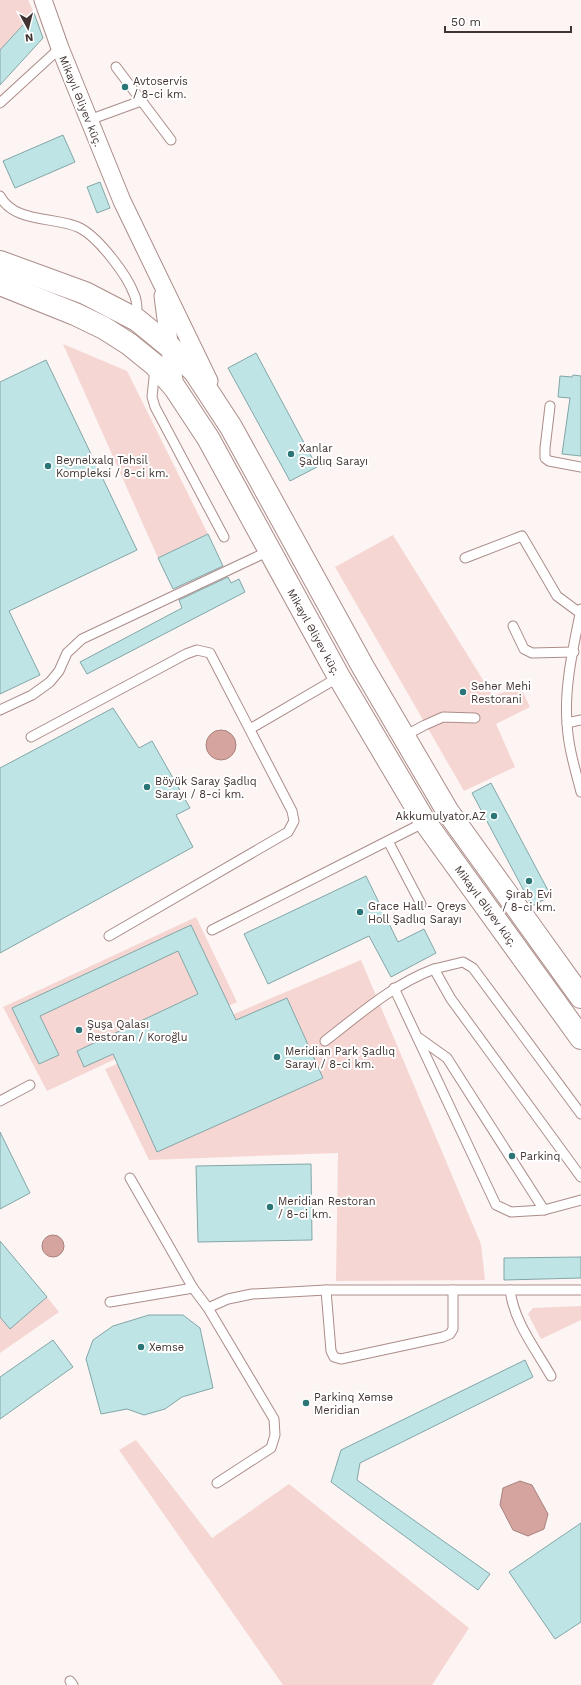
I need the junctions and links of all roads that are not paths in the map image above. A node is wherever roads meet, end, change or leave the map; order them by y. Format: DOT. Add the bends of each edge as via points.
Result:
graph roads {
  1 [pos="43,0"];
  2 [pos="60,48"];
  3 [pos="116,67"];
  4 [pos="141,101"];
  5 [pos="0,103"];
  6 [pos="89,120"];
  7 [pos="171,140"];
  8 [pos="0,196"];
  9 [pos="0,262"];
  10 [pos="0,284"];
  11 [pos="163,289"];
  12 [pos="137,320"];
  13 [pos="170,347"];
  14 [pos="155,365"];
  15 [pos="175,388"];
  16 [pos="550,406"];
  17 [pos="231,427"];
  18 [pos="581,467"];
  19 [pos="224,537"];
  20 [pos="269,552"];
  21 [pos="465,558"];
  22 [pos="581,611"];
  23 [pos="513,626"];
  24 [pos="574,652"];
  25 [pos="339,677"];
  26 [pos="0,710"];
  27 [pos="475,718"];
  28 [pos="581,720"];
  29 [pos="566,723"];
  30 [pos="250,728"];
  31 [pos="404,736"];
  32 [pos="31,737"];
  33 [pos="581,792"];
  34 [pos="425,822"];
  35 [pos="388,841"];
  36 [pos="421,904"];
  37 [pos="212,930"];
  38 [pos="109,936"];
  39 [pos="434,969"];
  40 [pos="394,988"];
  41 [pos="579,988"];
  42 [pos="418,1038"];
  43 [pos="581,1038"];
  44 [pos="325,1041"];
  45 [pos="30,1085"];
  46 [pos="0,1101"];
  47 [pos="581,1114"];
  48 [pos="581,1177"];
  49 [pos="130,1178"];
  50 [pos="581,1200"];
  51 [pos="544,1210"];
  52 [pos="193,1288"];
  53 [pos="326,1290"];
  54 [pos="453,1290"];
  55 [pos="510,1290"];
  56 [pos="581,1290"];
  57 [pos="110,1302"];
  58 [pos="208,1308"];
  59 [pos="551,1376"];
  60 [pos="217,1483"];
  1 -- 2 [label="street, Mikayıl Əliyev küç."];
  2 -- 5 [label="lane"];
  2 -- 6 [label="street, Mikayıl Əliyev küç."];
  3 -- 4 [label="lane"];
  4 -- 6 [label="lane"];
  4 -- 7 [label="lane"];
  6 -- 11 [label="street, Mikayıl Əliyev küç." via="122,201"];
  8 -- 12 [label="lane" via="18,212 80,228 100,244 124,275 135,295"];
  9 -- 12 [label="main road" via="85,293"];
  10 -- 14 [label="main road, Mikayıl Əliyev küç." via="104,328"];
  11 -- 12 [label="street" via="153,315 146,320"];
  11 -- 13 [label="street"];
  11 -- 17 [label="street, Mikayıl Əliyev küç."];
  12 -- 13 [label="main road"];
  13 -- 15 [label="street"];
  13 -- 17 [label="main road" via="195,372"];
  14 -- 15 [label="main road, Mikayıl Əliyev küç."];
  14 -- 19 [label="lane" via="152,397 155,407"];
  15 -- 20 [label="main road, Mikayıl Əliyev küç." via="208,438"];
  16 -- 18 [label="lane" via="545,458"];
  17 -- 31 [label="main road" via="363,667"];
  20 -- 25 [label="main road, Mikayıl Əliyev küç."];
  20 -- 26 [label="lane" via="82,639 67,653 59,671 50,682 32,695"];
  21 -- 22 [label="lane" via="522,536 557,596"];
  22 -- 24 [label="lane"];
  23 -- 24 [label="lane" via="524,649 532,653"];
  24 -- 29 [label="lane" via="568,682"];
  25 -- 30 [label="lane"];
  25 -- 34 [label="main road, Mikayıl Əliyev küç."];
  27 -- 31 [label="lane" via="443,717"];
  28 -- 29 [label="lane"];
  29 -- 33 [label="lane"];
  30 -- 32 [label="lane" via="210,653 197,650"];
  30 -- 38 [label="lane" via="292,811 294,821 288,832"];
  31 -- 41 [label="main road" via="448,812"];
  34 -- 35 [label="lane"];
  34 -- 43 [label="main road, Mikayıl Əliyev küç."];
  35 -- 36 [label="lane"];
  35 -- 37 [label="lane"];
  39 -- 40 [label="lane" via="414,976"];
  39 -- 47 [label="lane" via="463,962 473,968"];
  39 -- 48 [label="lane" via="451,999"];
  40 -- 42 [label="lane"];
  40 -- 44 [label="lane"];
  42 -- 51 [label="lane" via="447,1058"];
  42 -- 51 [label="lane" via="496,1205 511,1212"];
  45 -- 46 [label="lane"];
  49 -- 52 [label="lane"];
  50 -- 51 [label="lane"];
  52 -- 57 [label="lane"];
  52 -- 58 [label="lane"];
  53 -- 54 [label="lane"];
  53 -- 54 [label="lane" via="331,1351 334,1357 341,1359 450,1334 453,1329"];
  53 -- 58 [label="lane" via="252,1294"];
  54 -- 55 [label="lane"];
  55 -- 56 [label="lane"];
  55 -- 59 [label="lane" via="516,1316"];
  58 -- 60 [label="lane" via="274,1419 275,1435 271,1448"];
}
